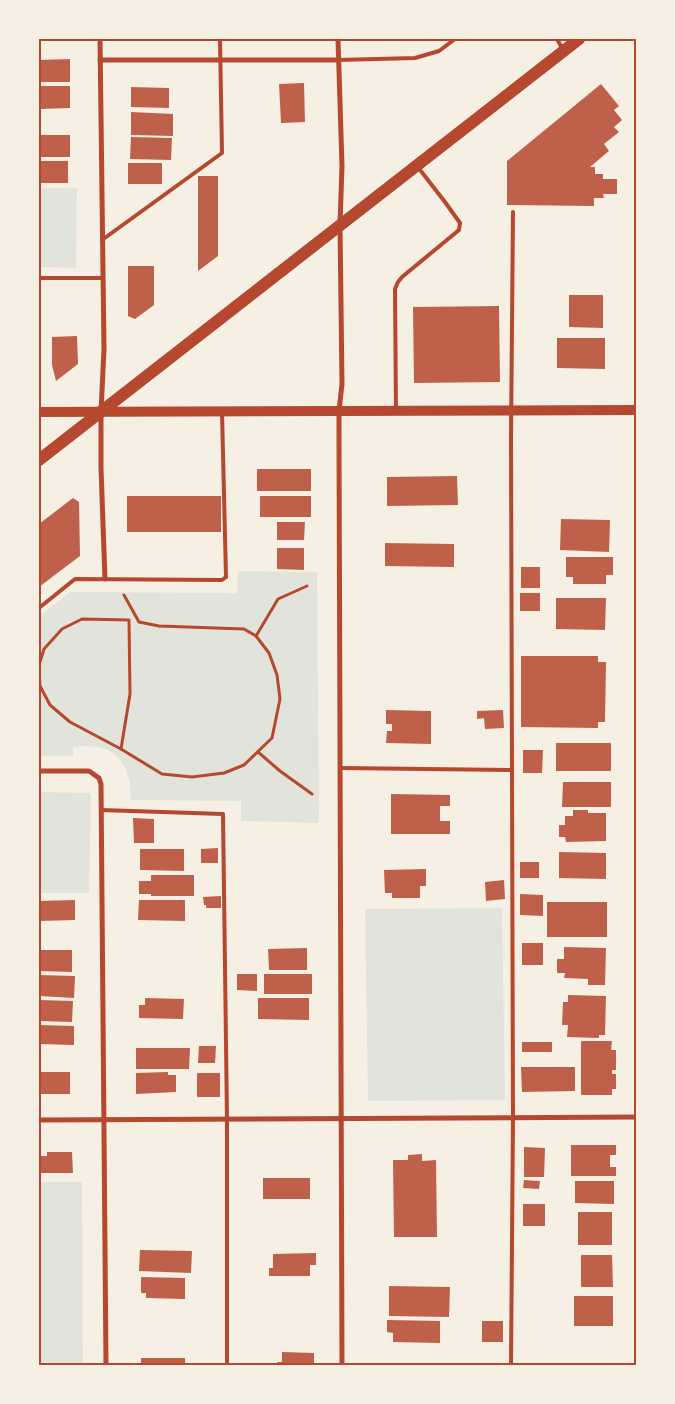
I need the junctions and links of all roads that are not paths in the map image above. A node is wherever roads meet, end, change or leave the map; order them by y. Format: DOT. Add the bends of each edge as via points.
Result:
graph roads {
  1 [pos="100,39"];
  2 [pos="220,39"];
  3 [pos="338,39"];
  4 [pos="454,39"];
  5 [pos="557,39"];
  6 [pos="579,39"];
  7 [pos="563,51"];
  8 [pos="100,60"];
  9 [pos="220,60"];
  10 [pos="338,60"];
  11 [pos="416,165"];
  12 [pos="513,212"];
  13 [pos="340,224"];
  14 [pos="102,240"];
  15 [pos="39,278"];
  16 [pos="102,278"];
  17 [pos="511,410"];
  18 [pos="636,410"];
  19 [pos="222,411"];
  20 [pos="339,411"];
  21 [pos="396,411"];
  22 [pos="39,412"];
  23 [pos="101,412"];
  24 [pos="39,460"];
  25 [pos="105,579"];
  26 [pos="39,608"];
  27 [pos="341,768"];
  28 [pos="512,770"];
  29 [pos="39,771"];
  30 [pos="102,810"];
  31 [pos="636,1117"];
  32 [pos="341,1118"];
  33 [pos="513,1118"];
  34 [pos="227,1119"];
  35 [pos="39,1120"];
  36 [pos="103,1120"];
  37 [pos="106,1365"];
  38 [pos="228,1365"];
  39 [pos="342,1365"];
  40 [pos="511,1365"];
  1 -- 8 [label="street"];
  2 -- 9 [label="lane"];
  3 -- 10 [label="street"];
  4 -- 10 [label="lane" via="439,51 415,58"];
  5 -- 7 [label="lane"];
  6 -- 7 [label="main road"];
  7 -- 11 [label="main road"];
  8 -- 9 [label="street"];
  8 -- 14 [label="street"];
  9 -- 10 [label="street"];
  9 -- 14 [label="lane" via="222,153"];
  10 -- 13 [label="street" via="342,166"];
  11 -- 13 [label="main road"];
  11 -- 21 [label="lane" via="460,223 459,230 402,278 395,289"];
  12 -- 17 [label="lane"];
  13 -- 20 [label="street" via="342,384"];
  13 -- 23 [label="main road"];
  14 -- 16 [label="street"];
  15 -- 16 [label="lane"];
  16 -- 23 [label="street" via="104,349"];
  17 -- 18 [label="main road"];
  17 -- 21 [label="main road"];
  17 -- 28 [label="lane"];
  19 -- 20 [label="main road"];
  19 -- 23 [label="main road"];
  19 -- 25 [label="lane" via="226,577 222,580"];
  20 -- 21 [label="main road"];
  20 -- 27 [label="street"];
  22 -- 23 [label="main road"];
  23 -- 24 [label="main road"];
  23 -- 25 [label="street"];
  25 -- 26 [label="lane" via="75,579"];
  27 -- 28 [label="lane"];
  27 -- 32 [label="street"];
  28 -- 33 [label="lane"];
  29 -- 30 [label="street" via="89,771 101,784"];
  30 -- 34 [label="lane" via="223,814"];
  30 -- 36 [label="street"];
  31 -- 33 [label="street"];
  32 -- 33 [label="street"];
  32 -- 34 [label="street"];
  32 -- 39 [label="street"];
  33 -- 40 [label="lane"];
  34 -- 36 [label="street"];
  34 -- 38 [label="lane"];
  35 -- 36 [label="street"];
  36 -- 37 [label="street"];
}
